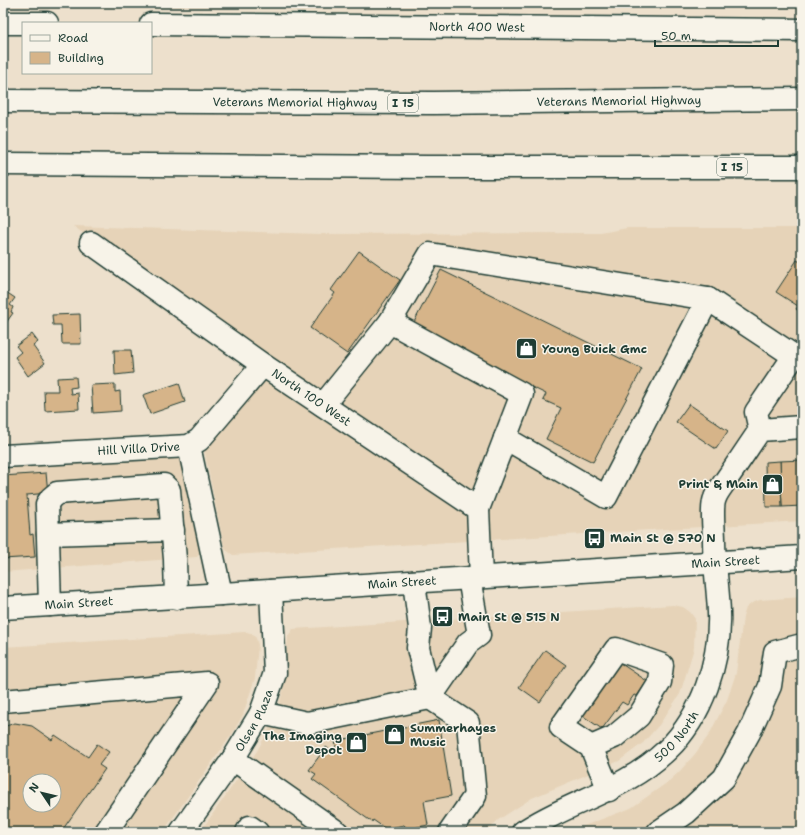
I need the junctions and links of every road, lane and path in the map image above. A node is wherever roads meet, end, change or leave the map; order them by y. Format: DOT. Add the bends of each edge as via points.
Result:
graph roads {
  1 [pos="3,23"];
  2 [pos="22,23"];
  3 [pos="152,24"];
  4 [pos="802,30"];
  5 [pos="802,99"];
  6 [pos="3,102"];
  7 [pos="3,164"];
  8 [pos="802,167"];
  9 [pos="92,243"];
  10 [pos="708,299"];
  11 [pos="390,322"];
  12 [pos="263,365"];
  13 [pos="323,405"];
  14 [pos="802,428"];
  15 [pos="760,430"];
  16 [pos="505,438"];
  17 [pos="189,446"];
  18 [pos="3,456"];
  19 [pos="478,509"];
  20 [pos="173,530"];
  21 [pos="48,534"];
  22 [pos="802,557"];
  23 [pos="714,563"];
  24 [pos="475,577"];
  25 [pos="414,582"];
  26 [pos="271,591"];
  27 [pos="221,594"];
  28 [pos="176,598"];
  29 [pos="50,605"];
  30 [pos="3,608"];
  31 [pos="802,645"];
  32 [pos="430,698"];
  33 [pos="3,700"];
  34 [pos="261,713"];
  35 [pos="591,747"];
  36 [pos="233,759"];
  37 [pos="609,790"];
  38 [pos="106,832"];
  39 [pos="181,832"];
  40 [pos="247,832"];
  41 [pos="257,832"];
  42 [pos="337,832"];
  43 [pos="450,832"];
  44 [pos="523,832"];
  45 [pos="658,832"];
  1 -- 2 [label="main road"];
  3 -- 4 [label="main road, North 400 West"];
  5 -- 6 [label="main road, Veterans Memorial Highway / I 15" via="434,103"];
  7 -- 8 [label="main road, I 15"];
  9 -- 12 [label="main road, North 100 West"];
  10 -- 11 [label="main road" via="430,254"];
  10 -- 15 [label="main road" via="794,356 756,412"];
  10 -- 16 [label="main road" via="606,497"];
  11 -- 13 [label="main road"];
  11 -- 16 [label="main road" via="522,394"];
  12 -- 13 [label="main road, North 100 West"];
  12 -- 17 [label="main road, Hill Villa Drive" via="199,440"];
  13 -- 19 [label="main road, North 100 West"];
  14 -- 15 [label="main road"];
  15 -- 23 [label="main road, 500 North" via="714,498"];
  16 -- 19 [label="main road"];
  17 -- 18 [label="main road, Hill Villa Drive"];
  17 -- 27 [label="main road"];
  19 -- 24 [label="main road"];
  20 -- 21 [label="main road"];
  20 -- 21 [label="main road" via="169,490 164,485 57,493 47,504"];
  20 -- 28 [label="main road"];
  21 -- 29 [label="main road"];
  22 -- 23 [label="main road, Main Street"];
  23 -- 24 [label="main road, Main Street"];
  23 -- 37 [label="main road, 500 North" via="718,628 712,669 702,699 681,734 668,749 645,768"];
  24 -- 25 [label="main road, Main Street"];
  24 -- 32 [label="main road" via="479,635 468,643"];
  25 -- 26 [label="main road, Main Street"];
  25 -- 32 [label="main road" via="420,628 418,648"];
  26 -- 27 [label="main road, Main Street"];
  26 -- 34 [label="main road, Olsen Plaza" via="275,673"];
  27 -- 28 [label="main road, Main Street"];
  28 -- 29 [label="main road, Main Street"];
  29 -- 30 [label="main road, Main Street"];
  31 -- 45 [label="main road" via="775,652 770,686 749,733 724,778 686,813"];
  32 -- 34 [label="main road" via="307,723"];
  32 -- 43 [label="main road" via="468,723 475,796"];
  33 -- 38 [label="main road" via="207,683"];
  34 -- 36 [label="main road, Olsen Plaza"];
  35 -- 35 [label="main road" via="614,737 639,716 660,682 662,665 616,649 561,727"];
  35 -- 37 [label="main road"];
  36 -- 39 [label="main road, Olsen Plaza"];
  36 -- 42 [label="main road"];
  37 -- 44 [label="main road, 500 North" via="546,818"];
  40 -- 41 [label="main road" via="250,827"];
}
